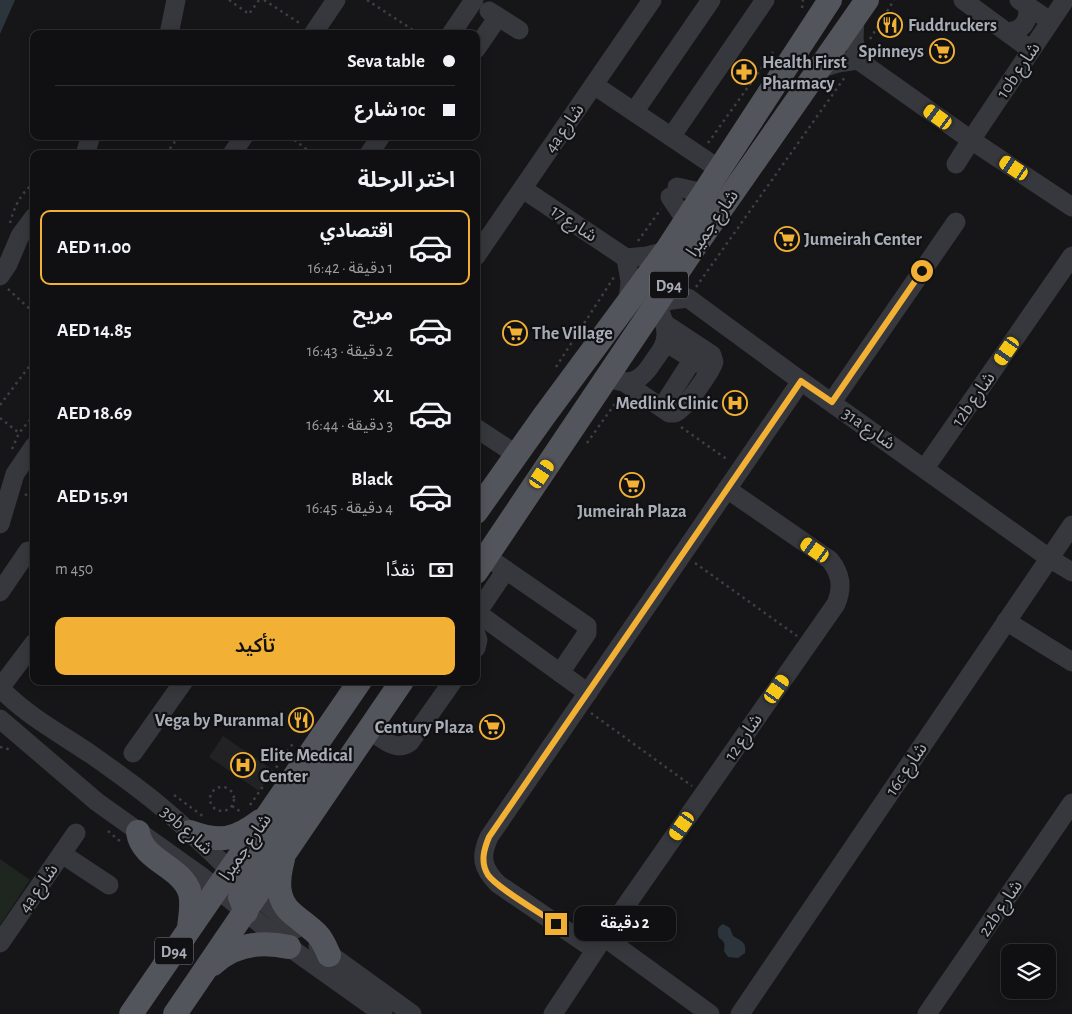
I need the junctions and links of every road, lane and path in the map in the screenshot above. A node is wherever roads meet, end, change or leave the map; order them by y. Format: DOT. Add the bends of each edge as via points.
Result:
graph roads {
  1 [pos="191,0"];
  2 [pos="229,0"];
  3 [pos="259,0"];
  4 [pos="264,0"];
  5 [pos="336,0"];
  6 [pos="366,0"];
  7 [pos="711,0"];
  8 [pos="765,0"];
  9 [pos="803,0"];
  10 [pos="830,0"];
  11 [pos="894,0"];
  12 [pos="963,0"];
  13 [pos="1065,0"];
  14 [pos="646,2"];
  15 [pos="1023,4"];
  16 [pos="176,5"];
  17 [pos="486,9"];
  18 [pos="861,9"];
  19 [pos="811,12"];
  20 [pos="1050,21"];
  21 [pos="170,30"];
  22 [pos="309,30"];
  23 [pos="316,30"];
  24 [pos="413,30"];
  25 [pos="457,30"];
  26 [pos="519,30"];
  27 [pos="1009,32"];
  28 [pos="480,33"];
  29 [pos="1031,50"];
  30 [pos="773,51"];
  31 [pos="858,60"];
  32 [pos="819,69"];
  33 [pos="594,85"];
  34 [pos="634,112"];
  35 [pos="671,137"];
  36 [pos="294,140"];
  37 [pos="971,140"];
  38 [pos="308,150"];
  39 [pos="699,156"];
  40 [pos="956,164"];
  41 [pos="719,169"];
  42 [pos="522,188"];
  43 [pos="673,192"];
  44 [pos="704,193"];
  45 [pos="1072,207"];
  46 [pos="686,221"];
  47 [pos="956,222"];
  48 [pos="30,223"];
  49 [pos="480,250"];
  50 [pos="677,254"];
  51 [pos="1072,256"];
  52 [pos="626,258"];
  53 [pos="3,282"];
  54 [pos="688,298"];
  55 [pos="628,303"];
  56 [pos="30,309"];
  57 [pos="662,323"];
  58 [pos="693,359"];
  59 [pos="30,365"];
  60 [pos="710,370"];
  61 [pos="552,374"];
  62 [pos="625,381"];
  63 [pos="801,381"];
  64 [pos="832,402"];
  65 [pos="0,405"];
  66 [pos="677,411"];
  67 [pos="0,418"];
  68 [pos="480,431"];
  69 [pos="19,434"];
  70 [pos="587,443"];
  71 [pos="30,452"];
  72 [pos="517,455"];
  73 [pos="925,468"];
  74 [pos="740,469"];
  75 [pos="727,488"];
  76 [pos="480,506"];
  77 [pos="0,524"];
  78 [pos="1072,525"];
  79 [pos="682,554"];
  80 [pos="1049,558"];
  81 [pos="490,566"];
  82 [pos="1072,572"];
  83 [pos="0,575"];
  84 [pos="0,592"];
  85 [pos="480,602"];
  86 [pos="480,615"];
  87 [pos="1006,621"];
  88 [pos="808,644"];
  89 [pos="30,648"];
  90 [pos="1072,662"];
  91 [pos="560,673"];
  92 [pos="181,685"];
  93 [pos="357,685"];
  94 [pos="399,685"];
  95 [pos="450,685"];
  96 [pos="1,687"];
  97 [pos="584,699"];
  98 [pos="338,713"];
  99 [pos="0,719"];
  100 [pos="369,730"];
  101 [pos="298,736"];
  102 [pos="133,753"];
  103 [pos="704,794"];
  104 [pos="1072,803"];
  105 [pos="232,806"];
  106 [pos="253,812"];
  107 [pos="138,832"];
  108 [pos="190,832"];
  109 [pos="76,833"];
  110 [pos="62,854"];
  111 [pos="284,856"];
  112 [pos="110,885"];
  113 [pos="237,892"];
  114 [pos="190,928"];
  115 [pos="0,943"];
  116 [pos="600,944"];
  117 [pos="289,947"];
  118 [pos="329,955"];
  119 [pos="204,972"];
  120 [pos="131,1014"];
  121 [pos="163,1014"];
  122 [pos="175,1014"];
  123 [pos="383,1014"];
  124 [pos="412,1014"];
  125 [pos="553,1014"];
  126 [pos="710,1014"];
  127 [pos="740,1014"];
  128 [pos="927,1014"];
  1 -- 16 [label="street" via="185,9"];
  2 -- 3 [label="path" via="249,14"];
  4 -- 22 [label="path"];
  5 -- 23 [label="street"];
  6 -- 24 [label="path"];
  7 -- 34 [label="street"];
  8 -- 35 [label="street"];
  9 -- 19 [label="path"];
  10 -- 19 [label="main road, شارع جميرا / D94"];
  11 -- 31 [label="path"];
  12 -- 27 [label="street"];
  13 -- 20 [label="street, 10b شارع"];
  14 -- 33 [label="street, 4a شارع"];
  15 -- 20 [label="street"];
  15 -- 27 [label="street" via="1029,14 1027,22 1016,31"];
  16 -- 21 [label="street"];
  17 -- 25 [label="street"];
  17 -- 26 [label="street"];
  17 -- 28 [label="street"];
  18 -- 31 [label="street" via="854,39"];
  18 -- 32 [label="main road, شارع جميرا / D94"];
  19 -- 41 [label="main road, شارع جميرا / D94"];
  20 -- 29 [label="street, 10b شارع"];
  27 -- 29 [label="street"];
  29 -- 37 [label="street, 10b شارع"];
  30 -- 39 [label="path"];
  31 -- 32 [label="street" via="838,62"];
  31 -- 37 [label="street"];
  31 -- 54 [label="path"];
  32 -- 50 [label="main road, شارع جميرا / D94"];
  33 -- 34 [label="street"];
  33 -- 42 [label="street, 4a شارع"];
  34 -- 35 [label="street"];
  35 -- 39 [label="street"];
  36 -- 38 [label="path"];
  37 -- 40 [label="street, 10b شارع"];
  37 -- 45 [label="street"];
  39 -- 41 [label="street"];
  41 -- 44 [label="main road, شارع جميرا / D94"];
  42 -- 49 [label="street, 4a شارع"];
  42 -- 52 [label="street, شارع 17"];
  43 -- 44 [label="street"];
  43 -- 46 [label="street"];
  43 -- 52 [label="path"];
  44 -- 46 [label="main road, شارع جميرا / D94"];
  46 -- 50 [label="main road, شارع جميرا / D94"];
  47 -- 64 [label="street"];
  48 -- 53 [label="street" via="18,241"];
  50 -- 52 [label="street"];
  50 -- 54 [label="street"];
  50 -- 55 [label="main road, شارع جميرا / D94"];
  50 -- 57 [label="main road, شارع جميرا / D94"];
  51 -- 73 [label="street, 12b شارع"];
  52 -- 55 [label="street" via="630,281"];
  52 -- 61 [label="path"];
  53 -- 56 [label="path"];
  54 -- 57 [label="street" via="672,300"];
  54 -- 63 [label="street, 31a شارع"];
  55 -- 72 [label="main road, شارع جميرا / D94"];
  57 -- 58 [label="street"];
  57 -- 60 [label="street" via="712,355 714,362"];
  57 -- 62 [label="main road, شارع جميرا / D94"];
  57 -- 62 [label="street" via="646,374"];
  58 -- 60 [label="street"];
  58 -- 66 [label="street"];
  59 -- 65 [label="path"];
  60 -- 66 [label="street"];
  62 -- 66 [label="street"];
  62 -- 70 [label="path"];
  62 -- 81 [label="main road, شارع جميرا / D94"];
  63 -- 64 [label="street, 31a شارع"];
  63 -- 74 [label="street"];
  64 -- 73 [label="street, 31a شارع"];
  66 -- 74 [label="path"];
  67 -- 69 [label="path"];
  68 -- 72 [label="street"];
  71 -- 77 [label="street" via="12,479"];
  72 -- 76 [label="main road, شارع جميرا / D94"];
  73 -- 80 [label="street, 31a شارع"];
  74 -- 75 [label="street"];
  75 -- 79 [label="street"];
  75 -- 88 [label="street, شارع 12" via="830,560 836,568 840,595"];
  78 -- 80 [label="street, 16c شارع"];
  79 -- 88 [label="path"];
  79 -- 97 [label="street"];
  80 -- 82 [label="street, 31a شارع"];
  80 -- 87 [label="street, 16c شارع"];
  81 -- 85 [label="street"];
  81 -- 91 [label="street" via="587,626 587,633"];
  83 -- 84 [label="street" via="24,549"];
  86 -- 91 [label="street"];
  87 -- 90 [label="street"];
  87 -- 127 [label="street, 16c شارع"];
  88 -- 103 [label="street, شارع 12"];
  89 -- 96 [label="street"];
  91 -- 97 [label="street"];
  92 -- 102 [label="street"];
  93 -- 98 [label="main road, شارع جميرا / D94"];
  94 -- 100 [label="main road, شارع جميرا / D94"];
  95 -- 100 [label="street" via="404,747 395,747"];
  96 -- 108 [label="street, 39b شارع" via="32,717 119,774"];
  97 -- 103 [label="path"];
  97 -- 116 [label="street" via="489,837 483,862 488,875 498,884"];
  98 -- 106 [label="main road, شارع جميرا / D94"];
  98 -- 113 [label="main road" via="341,731 334,747"];
  99 -- 107 [label="street, 39b شارع" via="72,782"];
  100 -- 111 [label="main road, شارع جميرا / D94"];
  101 -- 106 [label="path"];
  103 -- 116 [label="street, شارع 12"];
  104 -- 128 [label="street, 22b شارع"];
  105 -- 105 [label="path" via="234,794 231,790 226,786 214,789 209,799 216,810 227,810"];
  105 -- 106 [label="path"];
  106 -- 108 [label="main road" via="246,832 227,838 207,838"];
  106 -- 113 [label="main road, شارع جميرا / D94"];
  107 -- 113 [label="street, 39b شارع"];
  107 -- 114 [label="main road" via="144,847 182,879 188,889"];
  108 -- 113 [label="street, 39b شارع"];
  109 -- 110 [label="street, 4a شارع"];
  110 -- 112 [label="street"];
  110 -- 115 [label="street, 4a شارع"];
  111 -- 113 [label="main road, شارع جميرا / D94"];
  111 -- 118 [label="main road" via="278,884 284,904 316,932"];
  113 -- 114 [label="main road, شارع جميرا / D94"];
  113 -- 117 [label="street, 39b شارع"];
  113 -- 118 [label="street, 39b شارع" via="268,908"];
  113 -- 119 [label="main road, شارع جميرا / D94"];
  113 -- 121 [label="main road" via="173,992"];
  114 -- 120 [label="main road, شارع جميرا / D94"];
  116 -- 125 [label="street, شارع 12"];
  116 -- 126 [label="street"];
  117 -- 119 [label="main road" via="250,945 232,950"];
  117 -- 123 [label="street, 39b شارع"];
  118 -- 124 [label="street, 39b شارع"];
  119 -- 122 [label="main road, شارع جميرا / D94"];
}
